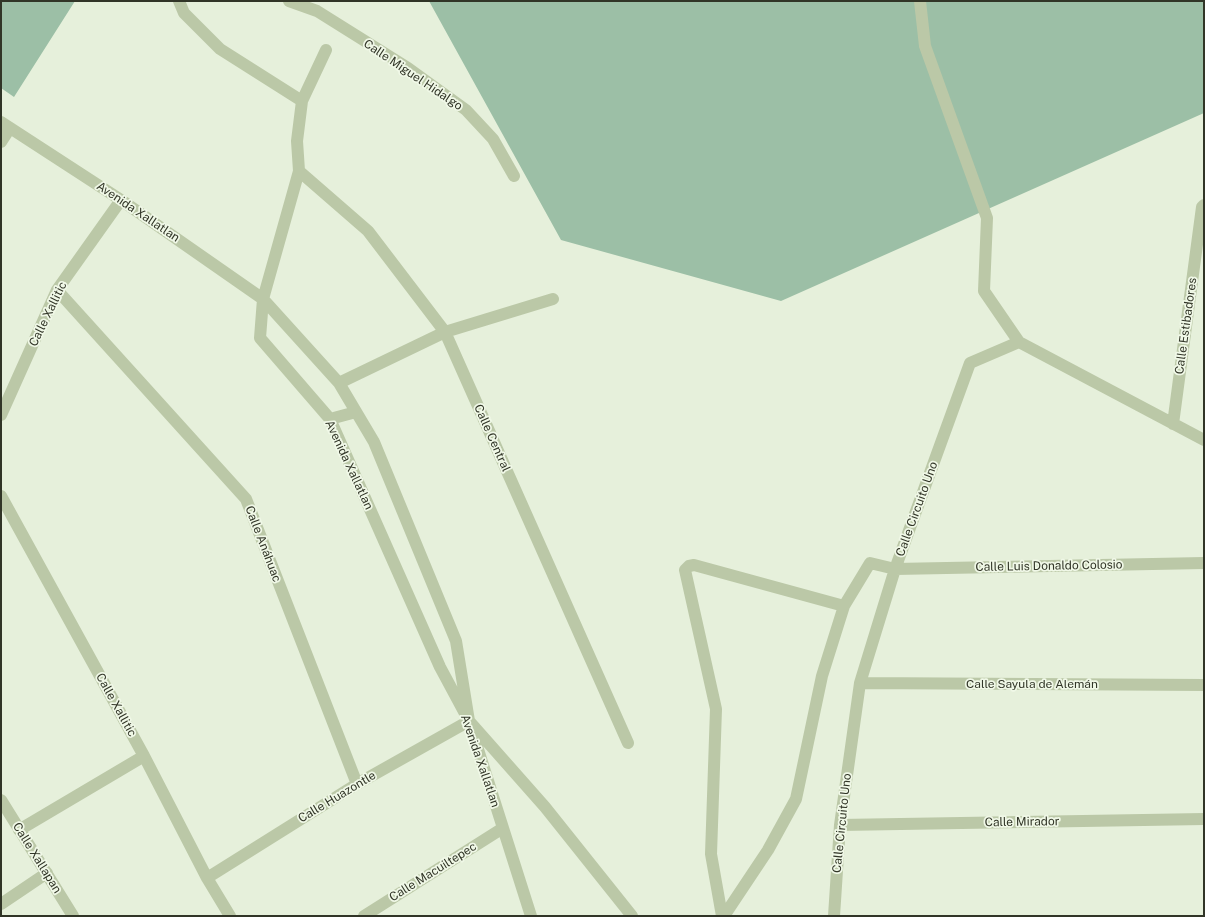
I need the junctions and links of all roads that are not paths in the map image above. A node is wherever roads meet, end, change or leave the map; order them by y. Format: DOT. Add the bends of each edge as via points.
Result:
graph roads {
  1 [pos="179,1"];
  2 [pos="289,1"];
  3 [pos="920,1"];
  4 [pos="326,50"];
  5 [pos="302,102"];
  6 [pos="6,125"];
  7 [pos="1,142"];
  8 [pos="299,171"];
  9 [pos="514,176"];
  10 [pos="121,200"];
  11 [pos="1204,205"];
  12 [pos="57,290"];
  13 [pos="263,299"];
  14 [pos="553,299"];
  15 [pos="446,332"];
  16 [pos="1019,342"];
  17 [pos="339,383"];
  18 [pos="356,412"];
  19 [pos="1,414"];
  20 [pos="330,418"];
  21 [pos="1173,424"];
  22 [pos="1204,440"];
  23 [pos="1,496"];
  24 [pos="1204,563"];
  25 [pos="895,569"];
  26 [pos="844,606"];
  27 [pos="860,683"];
  28 [pos="1204,685"];
  29 [pos="469,721"];
  30 [pos="628,743"];
  31 [pos="144,756"];
  32 [pos="357,784"];
  33 [pos="1,800"];
  34 [pos="1204,820"];
  35 [pos="840,825"];
  36 [pos="503,828"];
  37 [pos="19,830"];
  38 [pos="48,873"];
  39 [pos="207,878"];
  40 [pos="1,904"];
  41 [pos="73,916"];
  42 [pos="230,916"];
  43 [pos="364,916"];
  44 [pos="532,916"];
  45 [pos="632,916"];
  46 [pos="723,916"];
  47 [pos="834,916"];
  1 -- 5 [label="street" via="184,13 220,48"];
  2 -- 9 [label="street, Calle Miguel Hidalgo" via="317,12 408,68 466,110 493,139"];
  3 -- 16 [label="street" via="925,46 988,218 984,291"];
  4 -- 5 [label="street"];
  5 -- 8 [label="street" via="297,141"];
  6 -- 7 [label="street"];
  6 -- 10 [label="street, Avenida Xallatlan"];
  8 -- 13 [label="street"];
  8 -- 15 [label="street, Calle Central" via="368,231"];
  10 -- 12 [label="street, Calle Xallitic"];
  10 -- 13 [label="street, Avenida Xallatlan"];
  11 -- 21 [label="street, Calle Estibadores"];
  12 -- 19 [label="street, Calle Xallitic"];
  12 -- 32 [label="street, Calle Anáhuac" via="246,499"];
  13 -- 17 [label="street"];
  13 -- 20 [label="street, Avenida Xallatlan" via="260,338"];
  14 -- 15 [label="street"];
  15 -- 17 [label="street"];
  15 -- 30 [label="street, Calle Central"];
  16 -- 21 [label="street"];
  16 -- 25 [label="street, Calle Circuito Uno" via="970,363"];
  17 -- 18 [label="street"];
  18 -- 20 [label="street"];
  18 -- 29 [label="street" via="374,442 456,641"];
  20 -- 29 [label="street, Avenida Xallatlan" via="440,668"];
  21 -- 22 [label="street"];
  23 -- 31 [label="street, Calle Xallitic"];
  24 -- 25 [label="street, Calle Luis Donaldo Colosio"];
  25 -- 26 [label="street, Calle Luis Donaldo Colosio" via="870,562"];
  25 -- 27 [label="street, Calle Circuito Uno"];
  26 -- 46 [label="street" via="822,676 796,799 768,850"];
  26 -- 46 [label="street" via="694,565 685,570 716,710 710,854"];
  27 -- 28 [label="street, Calle Sayula de Alemán"];
  27 -- 35 [label="street, Calle Circuito Uno"];
  29 -- 32 [label="street, Calle Huazontle"];
  29 -- 36 [label="street, Avenida Xallatlan"];
  29 -- 45 [label="street" via="545,807"];
  31 -- 37 [label="street"];
  31 -- 39 [label="street, Calle Xallitic"];
  32 -- 39 [label="street, Calle Huazontle"];
  33 -- 37 [label="street, Calle Xallapan"];
  34 -- 35 [label="street, Calle Mirador"];
  35 -- 47 [label="street, Calle Circuito Uno"];
  36 -- 43 [label="street, Calle Macuiltepec"];
  36 -- 44 [label="street, Avenida Xallatlan"];
  37 -- 38 [label="street, Calle Xallapan"];
  38 -- 40 [label="street"];
  38 -- 41 [label="street, Calle Xallapan"];
  39 -- 42 [label="street, Calle Xallitic"];
}
